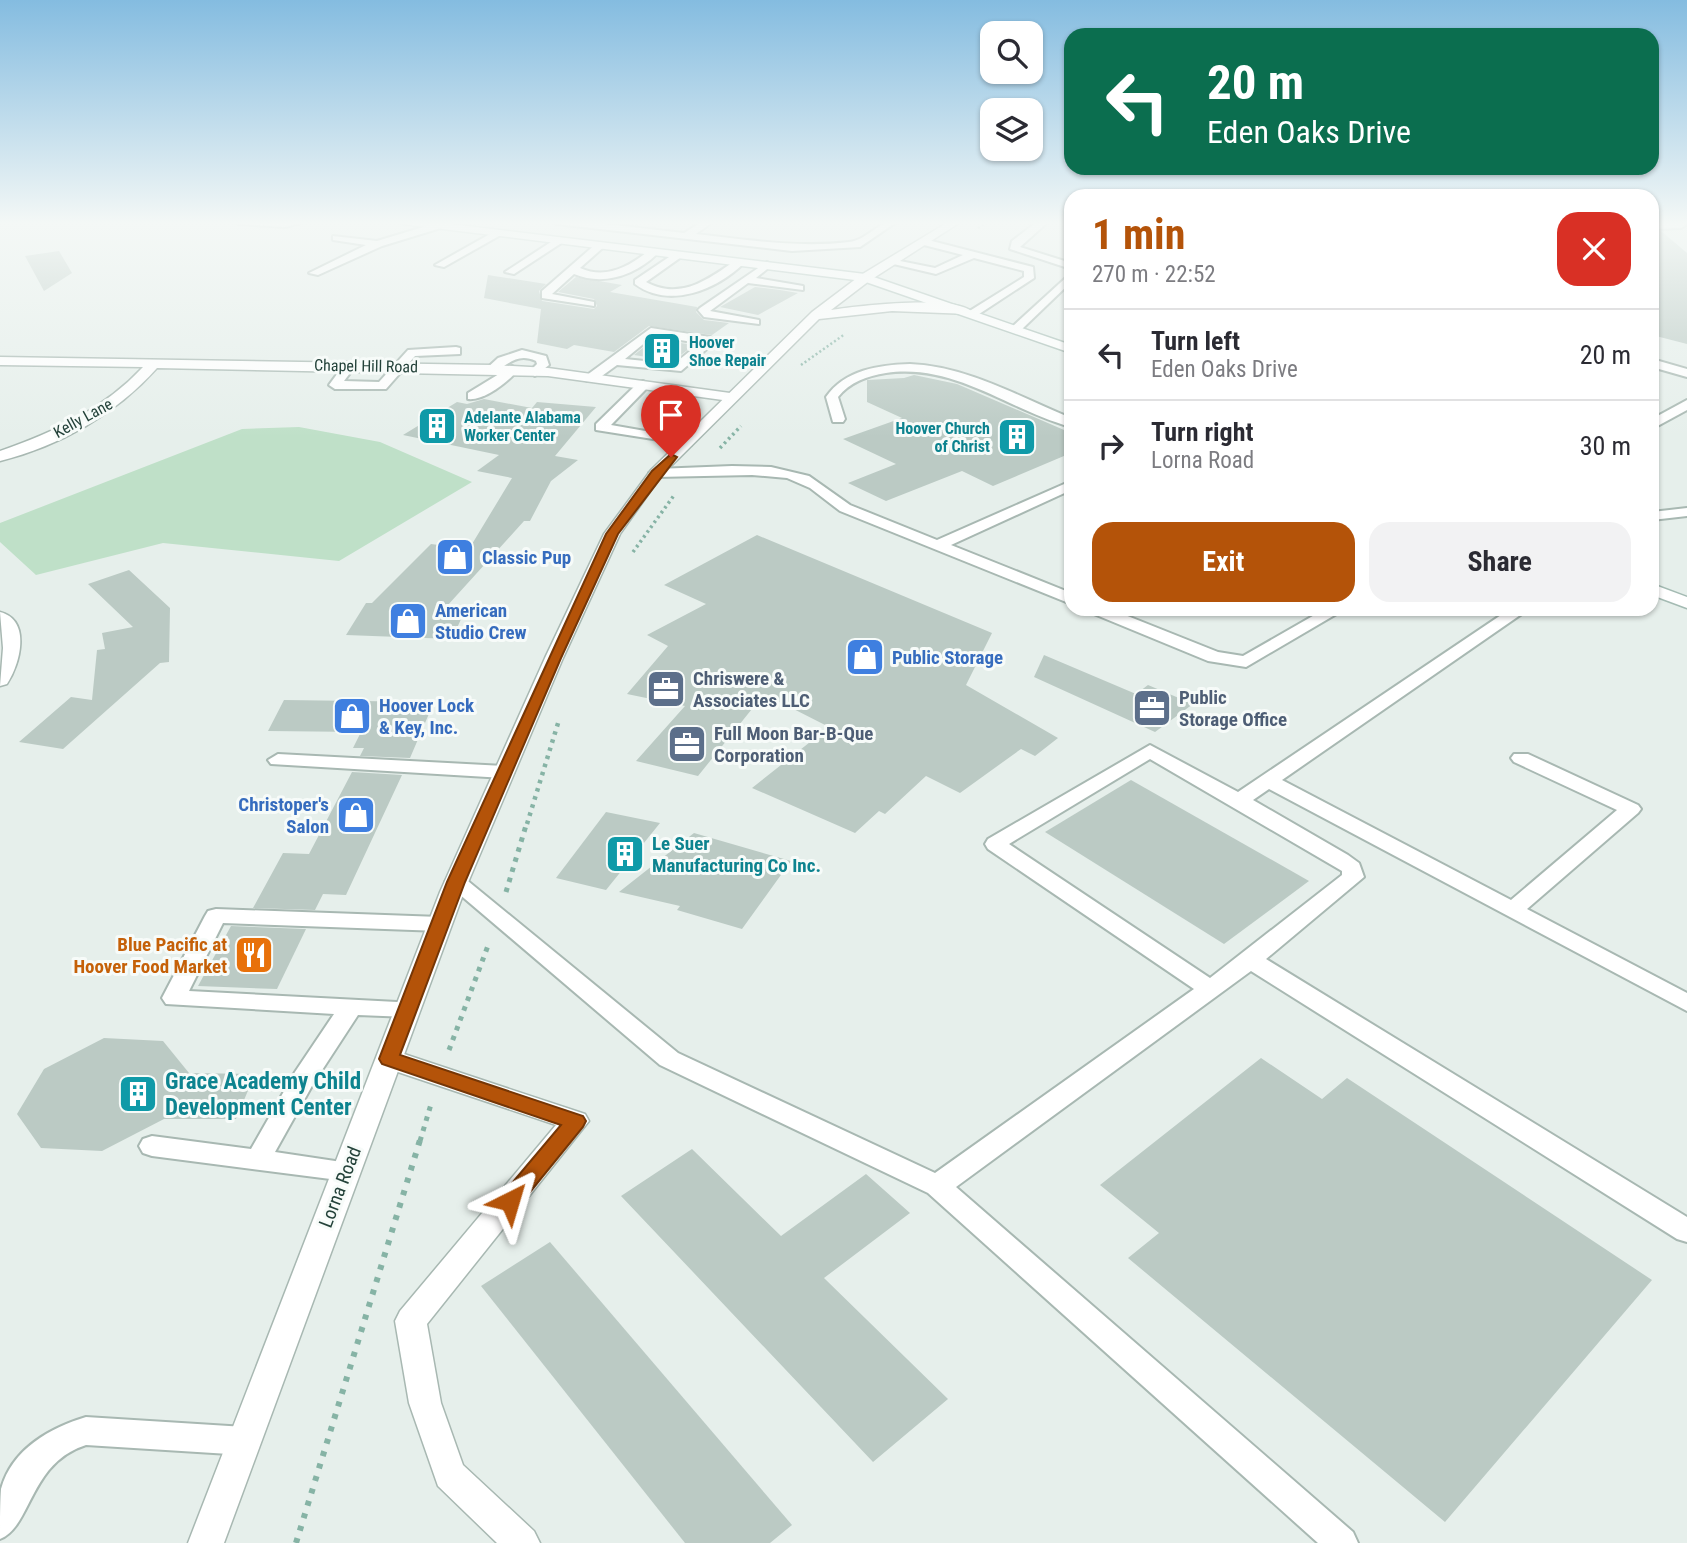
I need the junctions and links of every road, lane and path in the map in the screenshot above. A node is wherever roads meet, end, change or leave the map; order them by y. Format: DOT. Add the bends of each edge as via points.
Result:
graph roads {
  1 [pos="546,293"];
  2 [pos="728,293"];
  3 [pos="846,293"];
  4 [pos="911,293"];
  5 [pos="1003,293"];
  6 [pos="1053,293"];
  7 [pos="590,304"];
  8 [pos="876,307"];
  9 [pos="969,312"];
  10 [pos="817,315"];
  11 [pos="755,322"];
  12 [pos="1017,328"];
  13 [pos="1064,346"];
  14 [pos="456,351"];
  15 [pos="0,361"];
  16 [pos="614,361"];
  17 [pos="154,363"];
  18 [pos="351,365"];
  19 [pos="1659,365"];
  20 [pos="402,366"];
  21 [pos="492,369"];
  22 [pos="512,370"];
  23 [pos="792,371"];
  24 [pos="536,372"];
  25 [pos="1687,373"];
  26 [pos="591,378"];
  27 [pos="643,385"];
  28 [pos="473,396"];
  29 [pos="730,397"];
  30 [pos="1687,404"];
  31 [pos="838,419"];
  32 [pos="1064,421"];
  33 [pos="1659,421"];
  34 [pos="745,422"];
  35 [pos="686,442"];
  36 [pos="0,456"];
  37 [pos="697,472"];
  38 [pos="656,473"];
  39 [pos="1064,488"];
  40 [pos="1687,512"];
  41 [pos="1659,515"];
  42 [pos="938,545"];
  43 [pos="628,560"];
  44 [pos="1659,592"];
  45 [pos="1064,596"];
  46 [pos="1687,603"];
  47 [pos="1112,616"];
  48 [pos="1325,616"];
  49 [pos="1511,616"];
  50 [pos="0,617"];
  51 [pos="0,680"];
  52 [pos="560,717"];
  53 [pos="1521,758"];
  54 [pos="278,761"];
  55 [pos="504,772"];
  56 [pos="1267,780"];
  57 [pos="1239,800"];
  58 [pos="456,882"];
  59 [pos="1514,909"];
  60 [pos="499,917"];
  61 [pos="440,924"];
  62 [pos="1250,960"];
  63 [pos="1210,989"];
  64 [pos="1687,1003"];
  65 [pos="351,1007"];
  66 [pos="408,1009"];
  67 [pos="389,1059"];
  68 [pos="440,1076"];
  69 [pos="152,1146"];
  70 [pos="258,1159"];
  71 [pos="346,1171"];
  72 [pos="937,1186"];
  73 [pos="1687,1231"];
  74 [pos="245,1441"];
  75 [pos="0,1523"];
  76 [pos="206,1543"];
  77 [pos="296,1543"];
  78 [pos="522,1543"];
  79 [pos="1342,1543"];
  1 -- 7 [label="lane"];
  2 -- 11 [label="lane" via="705,313"];
  3 -- 10 [label="street, Lorna Road"];
  4 -- 9 [label="street"];
  5 -- 9 [label="lane"];
  6 -- 12 [label="lane"];
  8 -- 9 [label="street" via="922,305"];
  8 -- 10 [label="street"];
  8 -- 23 [label="path" via="877,312"];
  9 -- 12 [label="street"];
  10 -- 29 [label="street, Lorna Road"];
  12 -- 13 [label="street"];
  14 -- 20 [label="lane" via="412,353"];
  15 -- 17 [label="street, Chapel Hill Road"];
  16 -- 16 [label="lane" via="677,368 710,341 651,332"];
  16 -- 26 [label="lane"];
  17 -- 18 [label="street, Chapel Hill Road"];
  17 -- 36 [label="street, Kelly Lane" via="124,395 95,415"];
  18 -- 20 [label="street, Chapel Hill Road"];
  18 -- 20 [label="lane" via="335,385 382,386"];
  19 -- 25 [label="lane"];
  20 -- 21 [label="street, Chapel Hill Road"];
  21 -- 22 [label="street, Chapel Hill Road"];
  21 -- 24 [label="lane" via="501,360 536,355 543,365"];
  22 -- 24 [label="street, Chapel Hill Road"];
  22 -- 28 [label="lane"];
  24 -- 26 [label="street, Chapel Hill Road"];
  26 -- 27 [label="street, Chapel Hill Road"];
  27 -- 29 [label="street, Chapel Hill Road"];
  27 -- 35 [label="lane" via="601,427"];
  29 -- 35 [label="street, Lorna Road"];
  30 -- 33 [label="lane"];
  31 -- 32 [label="lane" via="832,397 837,387 880,370 923,368"];
  34 -- 37 [label="path"];
  35 -- 38 [label="street, Lorna Road"];
  37 -- 38 [label="lane"];
  37 -- 42 [label="lane" via="789,474 821,488 845,508"];
  37 -- 43 [label="path"];
  38 -- 55 [label="street, Lorna Road" via="612,534"];
  39 -- 42 [label="lane"];
  40 -- 41 [label="lane"];
  42 -- 45 [label="lane"];
  44 -- 46 [label="street"];
  47 -- 48 [label="lane" via="1214,657 1246,662"];
  49 -- 56 [label="lane"];
  50 -- 51 [label="street" via="9,626 13,657"];
  52 -- 60 [label="path"];
  53 -- 59 [label="lane" via="1631,809"];
  54 -- 55 [label="lane"];
  55 -- 58 [label="street, Lorna Road"];
  56 -- 57 [label="lane"];
  56 -- 59 [label="lane"];
  57 -- 62 [label="lane" via="1341,860 1352,868 1353,877"];
  57 -- 63 [label="lane" via="1150,751 995,844"];
  58 -- 60 [label="lane"];
  58 -- 61 [label="street, Lorna Road"];
  59 -- 64 [label="lane"];
  60 -- 68 [label="path"];
  60 -- 72 [label="lane" via="669,1059"];
  61 -- 65 [label="lane" via="216,916 174,998"];
  61 -- 66 [label="street, Lorna Road"];
  62 -- 63 [label="lane"];
  62 -- 73 [label="lane"];
  63 -- 72 [label="lane"];
  65 -- 66 [label="lane"];
  65 -- 70 [label="lane"];
  66 -- 67 [label="street, Lorna Road"];
  67 -- 68 [label="street"];
  67 -- 71 [label="street, Lorna Road"];
  68 -- 77 [label="path"];
  68 -- 78 [label="street" via="575,1121 411,1321 425,1403 450,1475"];
  69 -- 70 [label="lane"];
  70 -- 71 [label="lane"];
  71 -- 74 [label="street, Lorna Road"];
  72 -- 79 [label="lane"];
  74 -- 75 [label="lane" via="86,1431 73,1434 30,1465"];
  74 -- 76 [label="street, Lorna Road"];
}
